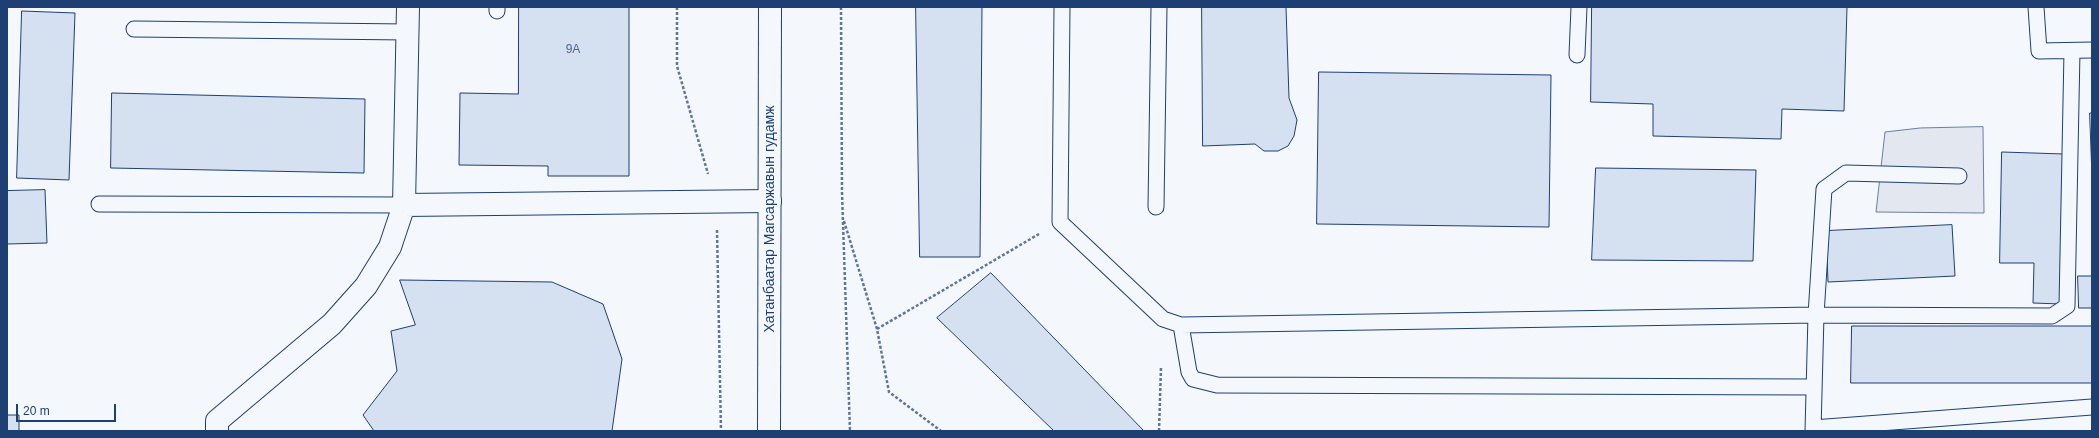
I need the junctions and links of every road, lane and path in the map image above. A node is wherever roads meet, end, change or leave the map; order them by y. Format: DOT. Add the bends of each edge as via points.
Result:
graph roads {
  1 [pos="408,7"];
  2 [pos="770,7"];
  3 [pos="841,7"];
  4 [pos="1062,7"];
  5 [pos="1159,7"];
  6 [pos="1579,7"];
  7 [pos="2036,7"];
  8 [pos="134,29"];
  9 [pos="408,32"];
  10 [pos="2092,50"];
  11 [pos="2072,51"];
  12 [pos="1577,55"];
  13 [pos="1959,176"];
  14 [pos="770,201"];
  15 [pos="99,204"];
  16 [pos="404,205"];
  17 [pos="1156,207"];
  18 [pos="843,218"];
  19 [pos="1060,222"];
  20 [pos="1816,315"];
  21 [pos="1181,325"];
  22 [pos="877,330"];
  23 [pos="1161,364"];
  24 [pos="1814,387"];
  25 [pos="2092,407"];
  26 [pos="1813,430"];
  27 [pos="217,431"];
  28 [pos="769,431"];
  29 [pos="850,431"];
  30 [pos="941,431"];
  31 [pos="1159,431"];
  1 -- 9 [label="street"];
  2 -- 14 [label="street, Хатанбаатар Магсаржавын гудамж"];
  3 -- 18 [label="path"];
  4 -- 19 [label="lane"];
  5 -- 17 [label="lane"];
  6 -- 12 [label="lane"];
  7 -- 11 [label="lane" via="2039,51"];
  8 -- 9 [label="lane"];
  9 -- 16 [label="street"];
  10 -- 11 [label="lane"];
  11 -- 20 [label="lane" via="2067,306 2052,316"];
  13 -- 20 [label="lane" via="1846,173 1824,189"];
  14 -- 16 [label="street"];
  14 -- 28 [label="street, Хатанбаатар Магсаржавын гудамж"];
  15 -- 16 [label="lane"];
  16 -- 27 [label="street" via="390,247 366,286 332,324 217,421"];
  18 -- 22 [label="path"];
  18 -- 29 [label="path"];
  19 -- 21 [label="lane" via="1163,319"];
  19 -- 22 [label="path"];
  20 -- 21 [label="lane"];
  20 -- 24 [label="lane"];
  21 -- 24 [label="lane" via="1189,372 1193,379 1217,385"];
  22 -- 30 [label="path" via="889,392"];
  23 -- 31 [label="path"];
  24 -- 26 [label="lane"];
  25 -- 26 [label="lane"];
}
